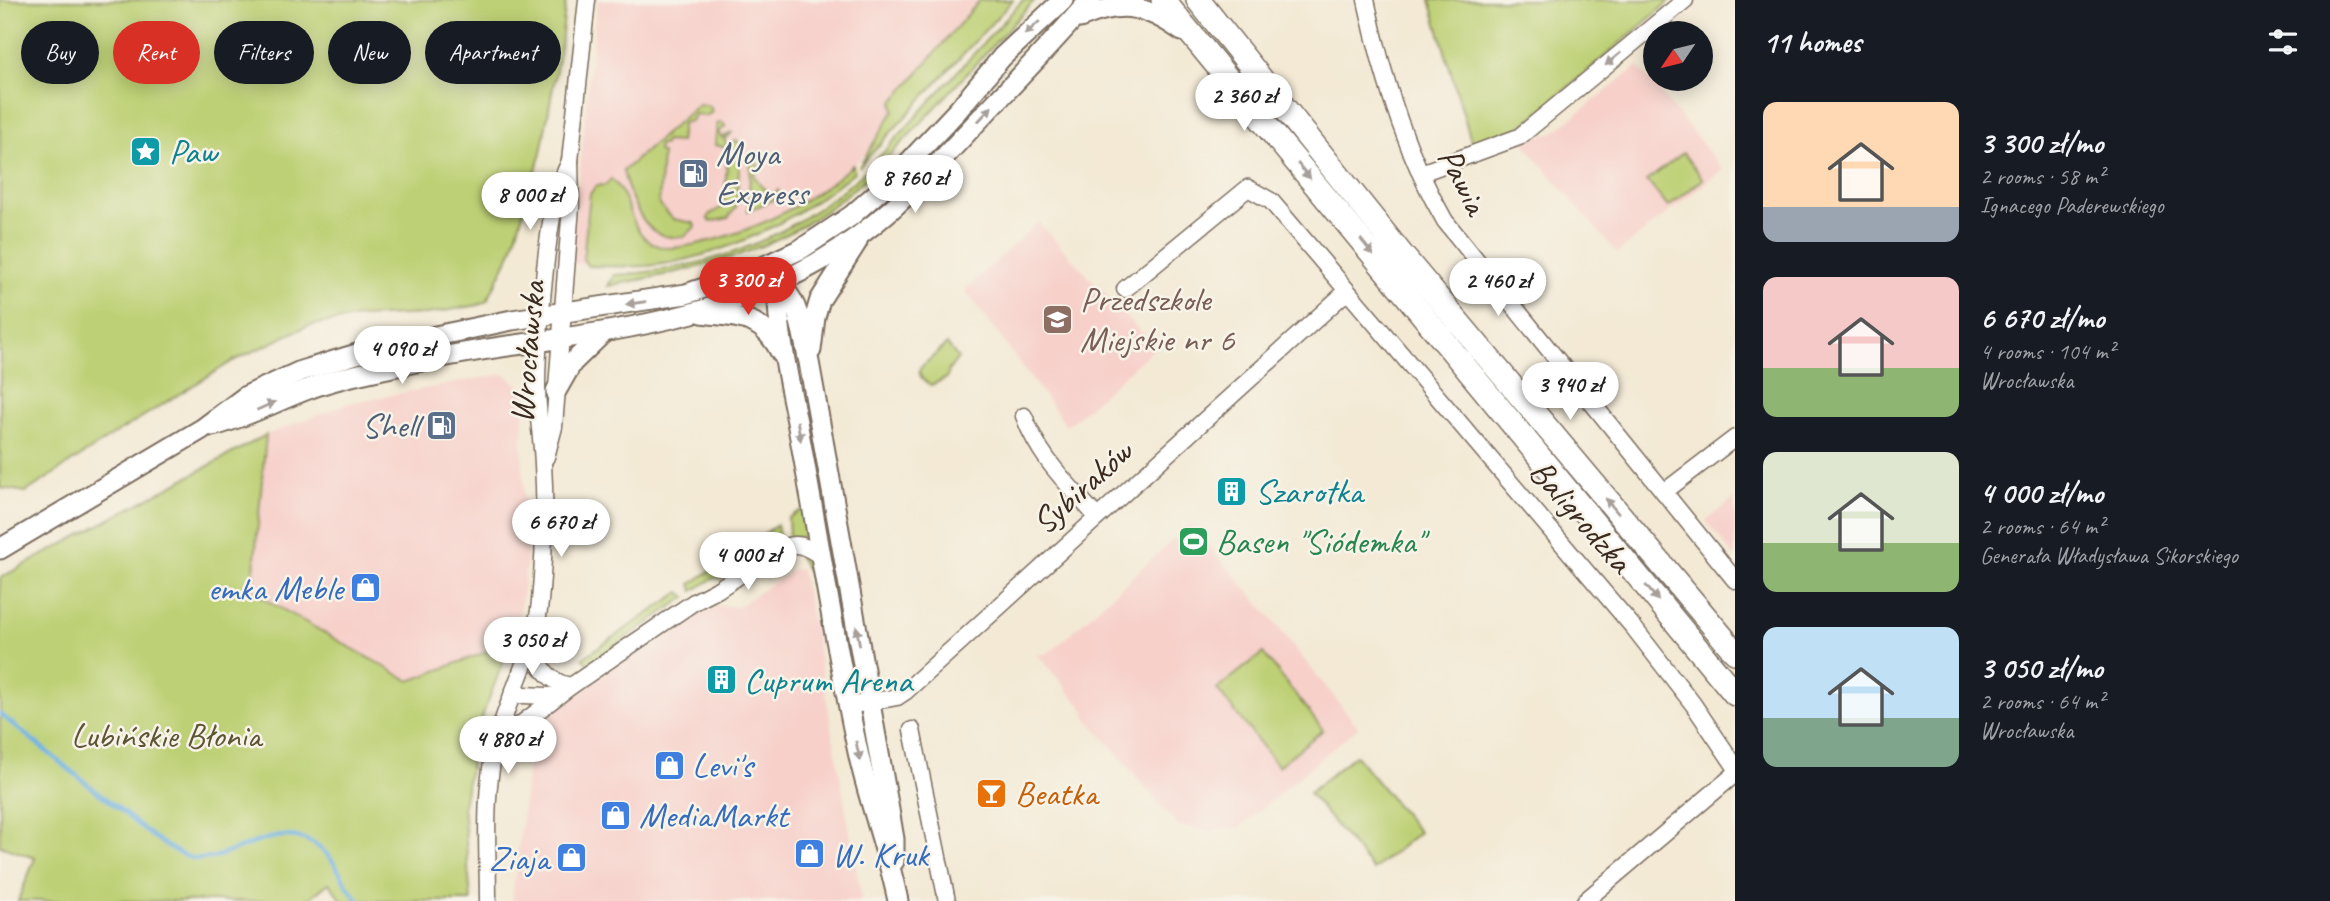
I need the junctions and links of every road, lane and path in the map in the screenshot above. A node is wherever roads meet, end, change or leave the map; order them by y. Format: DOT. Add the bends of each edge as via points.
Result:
graph roads {
  1 [pos="587,0"];
  2 [pos="1063,0"];
  3 [pos="1090,0"];
  4 [pos="1163,0"];
  5 [pos="1366,0"];
  6 [pos="1685,0"];
  7 [pos="1203,5"];
  8 [pos="1068,26"];
  9 [pos="1198,43"];
  10 [pos="570,161"];
  11 [pos="1421,173"];
  12 [pos="864,232"];
  13 [pos="793,253"];
  14 [pos="752,272"];
  15 [pos="778,283"];
  16 [pos="1125,289"];
  17 [pos="1347,291"];
  18 [pos="562,313"];
  19 [pos="695,313"];
  20 [pos="541,315"];
  21 [pos="603,333"];
  22 [pos="560,339"];
  23 [pos="539,342"];
  24 [pos="809,362"];
  25 [pos="786,363"];
  26 [pos="556,391"];
  27 [pos="1024,415"];
  28 [pos="202,429"];
  29 [pos="1735,438"];
  30 [pos="543,464"];
  31 [pos="1664,492"];
  32 [pos="1096,516"];
  33 [pos="0,549"];
  34 [pos="822,557"];
  35 [pos="1735,580"];
  36 [pos="530,648"];
  37 [pos="1735,652"];
  38 [pos="565,691"];
  39 [pos="1735,694"];
  40 [pos="512,696"];
  41 [pos="869,703"];
  42 [pos="849,706"];
  43 [pos="912,730"];
  44 [pos="496,743"];
  45 [pos="1735,766"];
  46 [pos="1735,774"];
  47 [pos="892,872"];
  48 [pos="488,901"];
  49 [pos="898,901"];
  50 [pos="947,901"];
  51 [pos="1585,901"];
  1 -- 10 [label="street, Wrocławska"];
  2 -- 13 [label="street, one-way" via="1002,57 894,178 851,216"];
  3 -- 8 [label="street"];
  4 -- 9 [label="main road"];
  5 -- 11 [label="street, Pawia" via="1375,43"];
  6 -- 11 [label="street, one-way" via="1519,137"];
  37 -- 7 [label="main road, one-way" via="1402,255"];
  8 -- 9 [label="street" via="1108,5 1138,4"];
  12 -- 8 [label="street, one-way" via="938,164"];
  9 -- 39 [label="main road, one-way"];
  10 -- 18 [label="street, Wrocławska"];
  10 -- 20 [label="street, Wrocławska" via="556,194 549,230"];
  11 -- 31 [label="street, Pawia" via="1458,239"];
  12 -- 15 [label="street"];
  12 -- 24 [label="street" via="820,300"];
  13 -- 14 [label="street"];
  13 -- 15 [label="street"];
  14 -- 15 [label="street"];
  14 -- 18 [label="street, one-way" via="686,294"];
  15 -- 19 [label="street"];
  15 -- 24 [label="street" via="791,298"];
  15 -- 25 [label="street"];
  16 -- 17 [label="street, Baligrodzka" via="1248,188 1271,201"];
  17 -- 32 [label="street, Sybiraków"];
  17 -- 45 [label="street, Baligrodzka" via="1634,628"];
  18 -- 20 [label="street"];
  18 -- 22 [label="street, Wrocławska"];
  19 -- 21 [label="street"];
  19 -- 25 [label="street" via="755,321 771,334"];
  20 -- 23 [label="street, Wrocławska"];
  20 -- 28 [label="street" via="346,355 246,396"];
  21 -- 22 [label="street"];
  21 -- 26 [label="street" via="572,363"];
  22 -- 23 [label="street"];
  22 -- 26 [label="street, Wrocławska"];
  28 -- 23 [label="street, one-way" via="356,375"];
  23 -- 30 [label="street, Wrocławska"];
  41 -- 24 [label="street, one-way"];
  25 -- 34 [label="street, one-way"];
  26 -- 30 [label="street, Wrocławska" via="554,427"];
  27 -- 32 [label="street" via="1045,458"];
  28 -- 33 [label="street"];
  29 -- 31 [label="street"];
  30 -- 36 [label="street, Wrocławska" via="543,562 538,619"];
  31 -- 35 [label="street, Pawia"];
  32 -- 41 [label="street, Sybiraków" via="906,691"];
  34 -- 38 [label="street" via="798,544 786,545"];
  34 -- 42 [label="street"];
  36 -- 38 [label="street"];
  36 -- 40 [label="street, Wrocławska"];
  38 -- 40 [label="street" via="546,697"];
  38 -- 44 [label="street"];
  40 -- 44 [label="street, Wrocławska"];
  41 -- 42 [label="street, Sybiraków"];
  41 -- 47 [label="street" via="894,839"];
  42 -- 47 [label="street, one-way" via="871,808"];
  43 -- 50 [label="street"];
  44 -- 48 [label="street, Wrocławska" via="488,788"];
  46 -- 51 [label="street"];
  47 -- 49 [label="street"];
}
